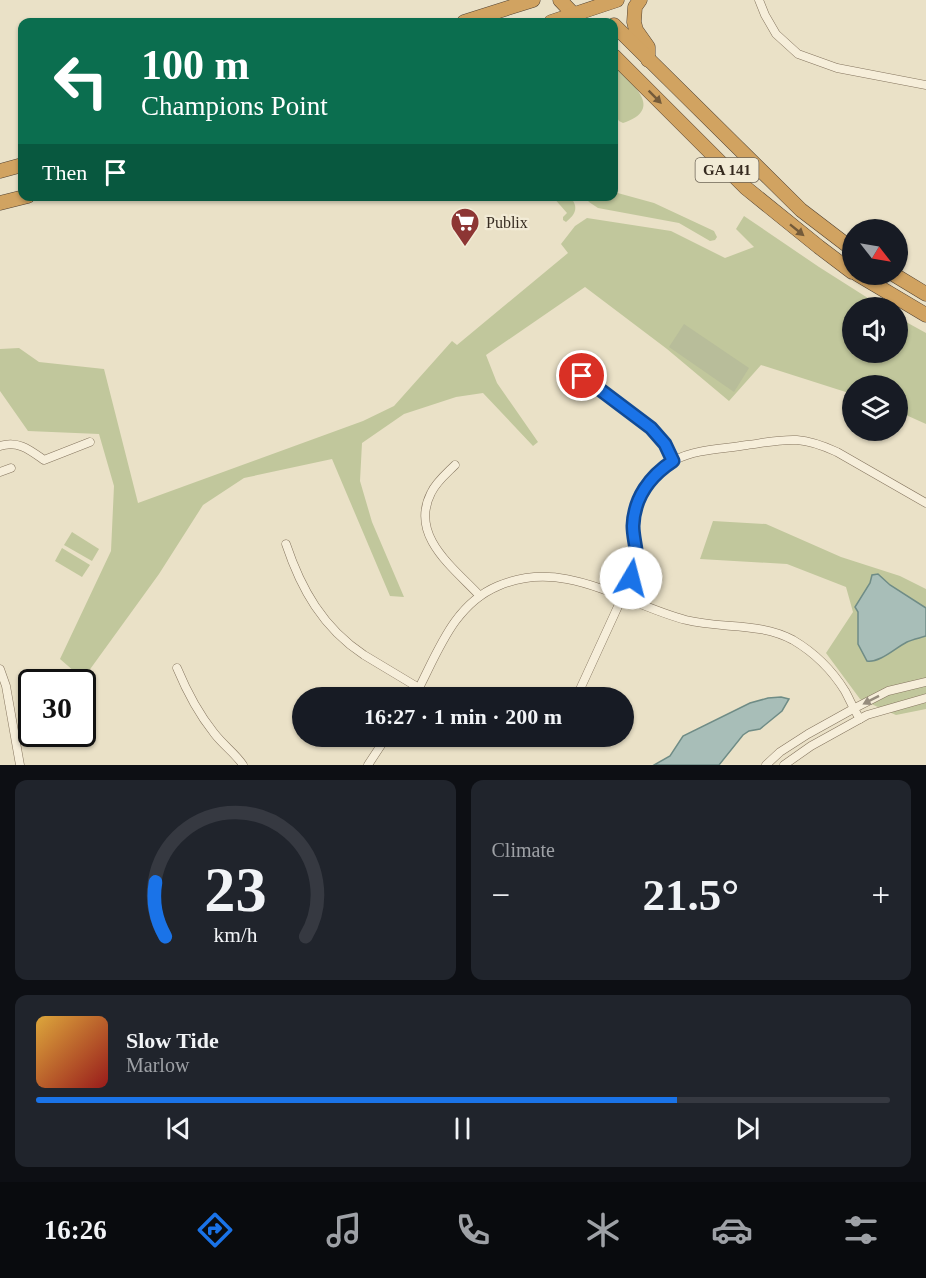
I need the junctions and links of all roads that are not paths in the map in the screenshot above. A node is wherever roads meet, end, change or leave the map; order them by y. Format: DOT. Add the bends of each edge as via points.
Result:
graph roads {
  1 [pos="503,0"];
  2 [pos="533,0"];
  3 [pos="560,0"];
  4 [pos="617,0"];
  5 [pos="640,0"];
  6 [pos="759,0"];
  7 [pos="591,4"];
  8 [pos="489,15"];
  9 [pos="478,18"];
  10 [pos="577,18"];
  11 [pos="579,18"];
  12 [pos="606,18"];
  13 [pos="618,30"];
  14 [pos="618,60"];
  15 [pos="648,60"];
  16 [pos="926,85"];
  17 [pos="18,166"];
  18 [pos="0,171"];
  19 [pos="18,198"];
  20 [pos="0,203"];
  21 [pos="842,241"];
  22 [pos="842,264"];
  23 [pos="908,283"];
  24 [pos="876,285"];
  25 [pos="926,294"];
  26 [pos="926,315"];
  27 [pos="582,376"];
  28 [pos="90,442"];
  29 [pos="0,446"];
  30 [pos="673,461"];
  31 [pos="455,465"];
  32 [pos="11,468"];
  33 [pos="0,472"];
  34 [pos="926,503"];
  35 [pos="286,544"];
  36 [pos="480,596"];
  37 [pos="622,597"];
  38 [pos="177,668"];
  39 [pos="0,669"];
  40 [pos="926,682"];
  41 [pos="417,687"];
  42 [pos="420,687"];
  43 [pos="581,687"];
  44 [pos="926,698"];
  45 [pos="853,709"];
  46 [pos="860,719"];
  47 [pos="380,747"];
  48 [pos="20,765"];
  49 [pos="243,765"];
  50 [pos="368,765"];
  51 [pos="766,765"];
  52 [pos="784,765"];
  1 -- 8 [label="highway"];
  2 -- 8 [label="highway"];
  3 -- 10 [label="highway"];
  4 -- 7 [label="highway"];
  5 -- 15 [label="highway" via="634,22 648,47"];
  6 -- 16 [label="street" via="776,34 798,54 837,68"];
  7 -- 11 [label="highway"];
  7 -- 12 [label="highway, GA 141"];
  8 -- 9 [label="highway"];
  13 -- 15 [label="highway, GA 141"];
  14 -- 22 [label="highway, GA 141, one-way" via="746,188"];
  15 -- 21 [label="highway, GA 141" via="801,210"];
  17 -- 18 [label="highway"];
  19 -- 20 [label="highway"];
  23 -- 25 [label="highway"];
  24 -- 26 [label="highway"];
  27 -- 30 [label="street" via="651,428"];
  28 -- 29 [label="street" via="44,460 24,446"];
  30 -- 34 [label="street" via="711,450 784,440 810,442 837,452"];
  30 -- 37 [label="street" via="652,478 638,501 633,525 635,564"];
  31 -- 36 [label="street" via="430,495 425,510 426,527 437,551"];
  32 -- 33 [label="street"];
  35 -- 41 [label="street" via="305,590 332,628 362,654"];
  36 -- 37 [label="street" via="511,581 559,576"];
  36 -- 42 [label="street" via="451,626"];
  37 -- 43 [label="street"];
  37 -- 45 [label="street" via="686,620 759,628 793,640 815,654 832,672"];
  38 -- 49 [label="street" via="201,716"];
  39 -- 48 [label="street"];
  40 -- 45 [label="street, one-way" via="888,691"];
  44 -- 46 [label="street"];
  45 -- 46 [label="street"];
  45 -- 51 [label="street" via="780,752"];
  46 -- 52 [label="street"];
  47 -- 50 [label="street"];
}
